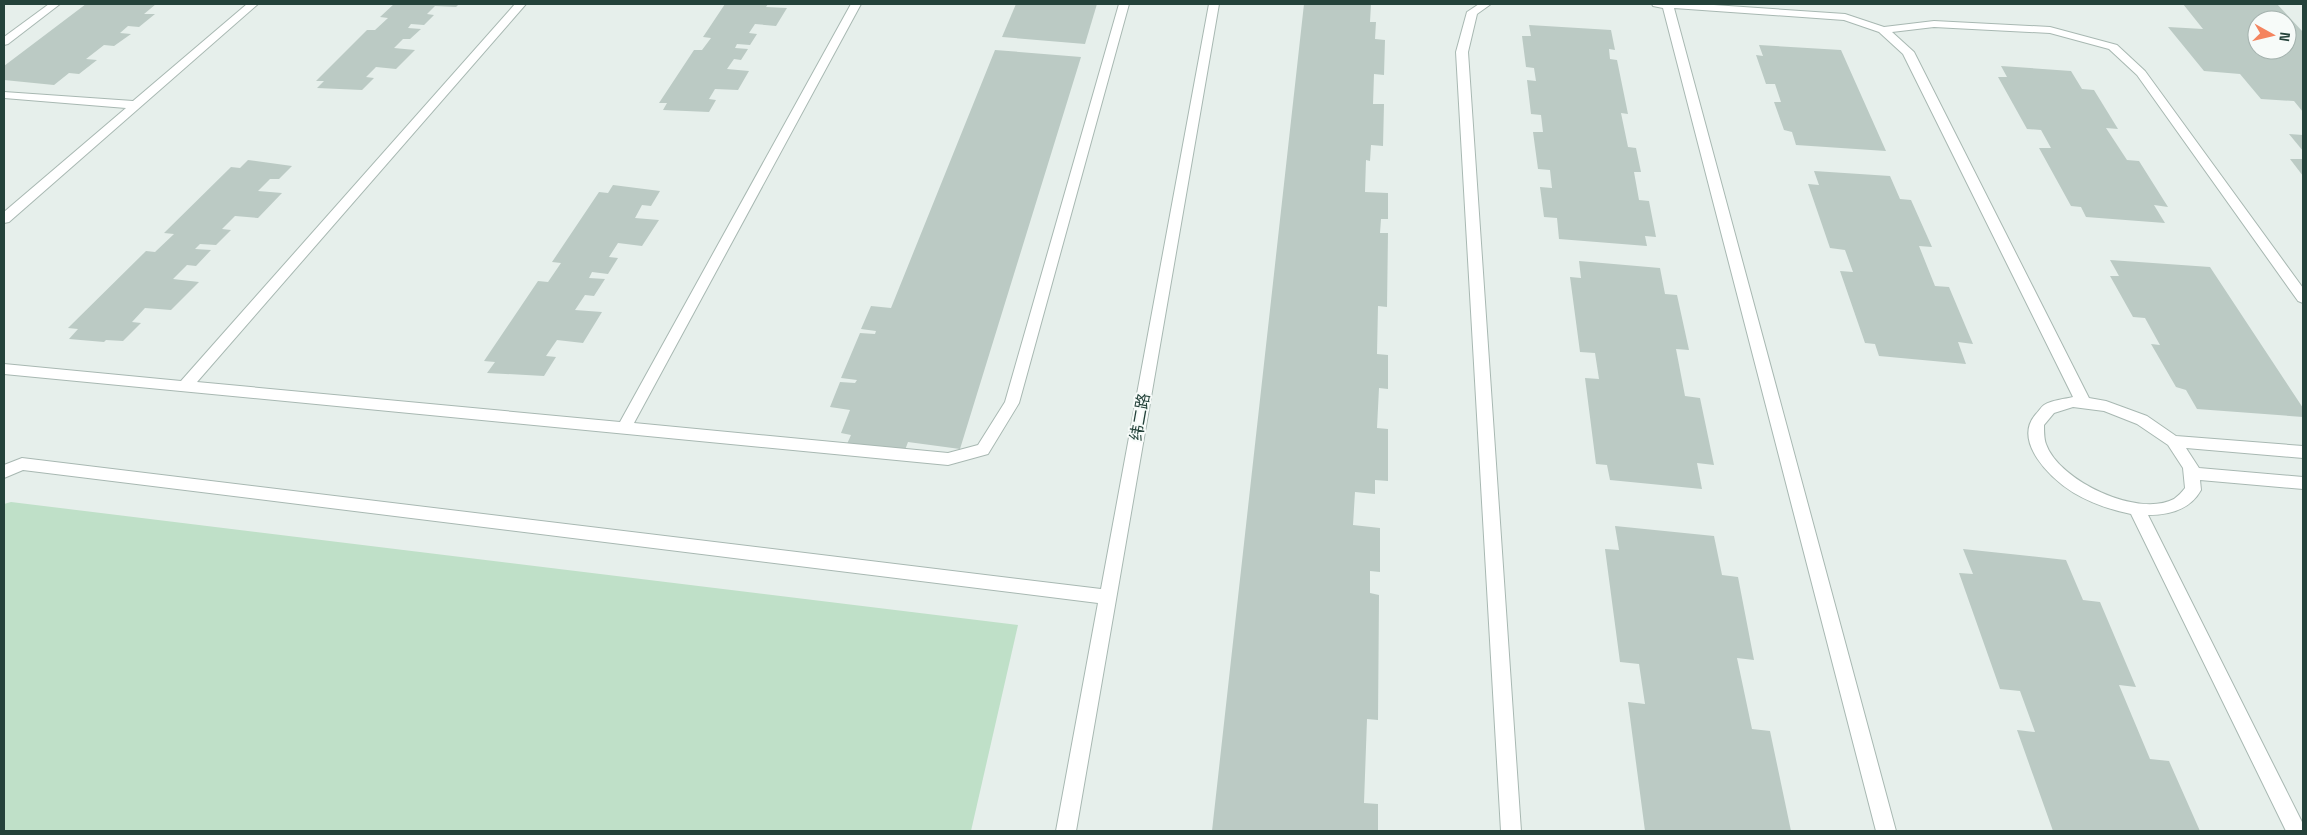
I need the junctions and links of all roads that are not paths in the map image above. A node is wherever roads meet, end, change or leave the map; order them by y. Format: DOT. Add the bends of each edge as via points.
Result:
graph roads {
  1 [pos="55,4"];
  2 [pos="253,4"];
  3 [pos="521,4"];
  4 [pos="856,4"];
  5 [pos="1124,4"];
  6 [pos="1214,4"];
  7 [pos="1486,4"];
  8 [pos="1662,4"];
  9 [pos="1795,8"];
  10 [pos="1883,30"];
  11 [pos="4,42"];
  12 [pos="4,95"];
  13 [pos="135,105"];
  14 [pos="4,219"];
  15 [pos="2303,298"];
  16 [pos="4,369"];
  17 [pos="186,385"];
  18 [pos="2084,403"];
  19 [pos="625,427"];
  20 [pos="2172,441"];
  21 [pos="2303,452"];
  22 [pos="4,472"];
  23 [pos="2191,473"];
  24 [pos="2303,483"];
  25 [pos="2136,508"];
  26 [pos="1108,597"];
  27 [pos="1066,831"];
  28 [pos="1511,831"];
  29 [pos="1886,831"];
  30 [pos="2296,831"];
  1 -- 11 [label="street"];
  2 -- 13 [label="street"];
  3 -- 17 [label="street"];
  4 -- 19 [label="street"];
  5 -- 19 [label="street" via="1012,403 982,450 948,459"];
  6 -- 26 [label="street, 纬二路"];
  7 -- 28 [label="street" via="1472,12 1462,52"];
  8 -- 9 [label="street"];
  8 -- 29 [label="street"];
  9 -- 10 [label="street" via="1845,17"];
  10 -- 15 [label="street" via="1934,24 2050,30 2113,47 2141,73"];
  10 -- 18 [label="street" via="1908,52"];
  12 -- 13 [label="street"];
  13 -- 14 [label="street"];
  16 -- 17 [label="street"];
  17 -- 19 [label="street"];
  18 -- 20 [label="street" via="2106,406 2142,420"];
  18 -- 25 [label="street" via="2073,402 2049,409 2036,424 2038,445 2053,469 2082,490 2117,505"];
  20 -- 21 [label="street"];
  20 -- 23 [label="street" via="2191,467"];
  22 -- 26 [label="street" via="22,464"];
  23 -- 24 [label="street"];
  23 -- 25 [label="street" via="2193,490 2178,505 2151,510"];
  25 -- 30 [label="street"];
  26 -- 27 [label="street, 纬二路"];
}
